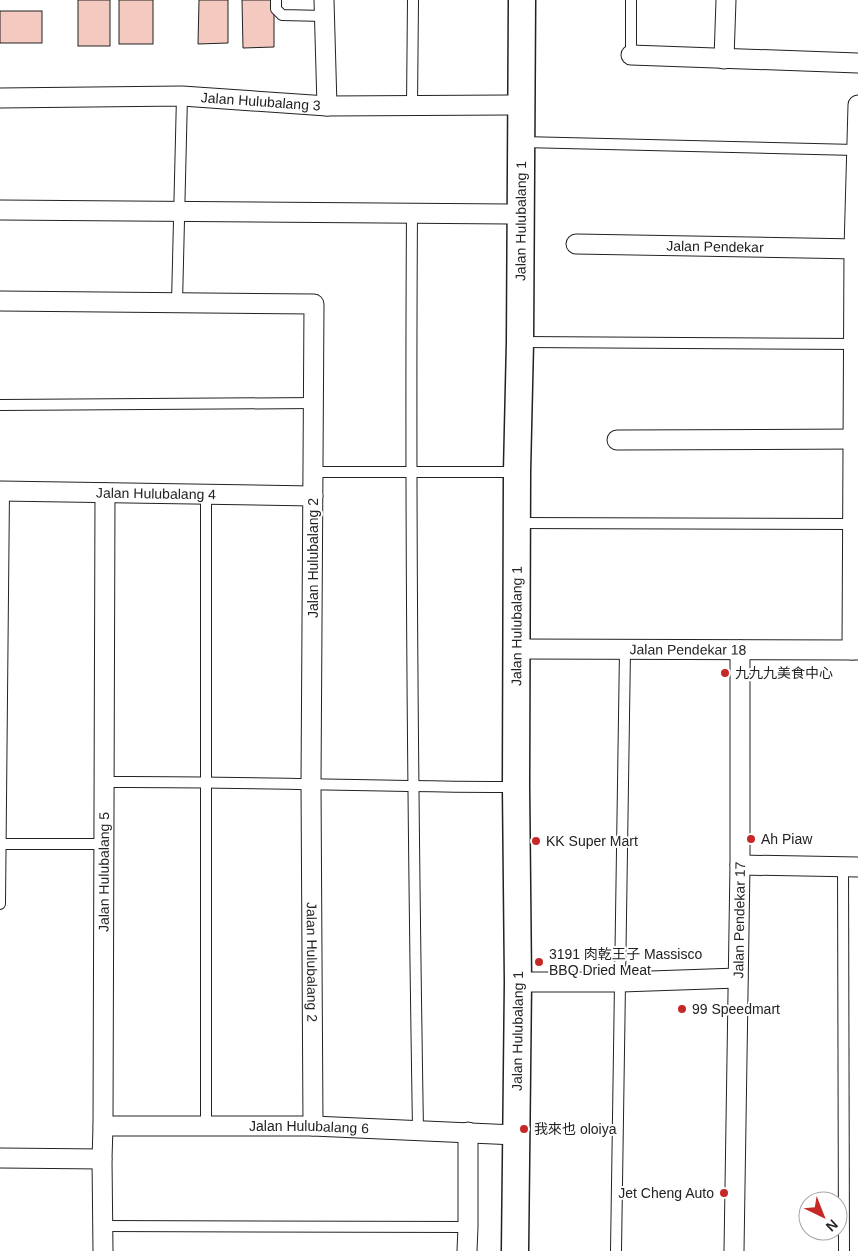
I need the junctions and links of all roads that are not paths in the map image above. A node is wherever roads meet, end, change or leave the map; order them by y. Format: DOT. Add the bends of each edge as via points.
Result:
graph roads {
  1 [pos="276,0"];
  2 [pos="413,0"];
  3 [pos="522,0"];
  4 [pos="632,0"];
  5 [pos="726,0"];
  6 [pos="324,8"];
  7 [pos="631,55"];
  8 [pos="724,59"];
  9 [pos="858,63"];
  10 [pos="182,96"];
  11 [pos="0,98"];
  12 [pos="522,105"];
  13 [pos="858,105"];
  14 [pos="327,106"];
  15 [pos="412,106"];
  16 [pos="522,142"];
  17 [pos="856,150"];
  18 [pos="0,210"];
  19 [pos="178,211"];
  20 [pos="412,213"];
  21 [pos="521,214"];
  22 [pos="576,244"];
  23 [pos="856,249"];
  24 [pos="0,301"];
  25 [pos="177,303"];
  26 [pos="520,342"];
  27 [pos="856,344"];
  28 [pos="314,403"];
  29 [pos="0,405"];
  30 [pos="855,439"];
  31 [pos="617,440"];
  32 [pos="313,472"];
  33 [pos="410,472"];
  34 [pos="517,472"];
  35 [pos="2,491"];
  36 [pos="105,493"];
  37 [pos="206,494"];
  38 [pos="313,496"];
  39 [pos="518,523"];
  40 [pos="854,534"];
  41 [pos="518,649"];
  42 [pos="625,650"];
  43 [pos="740,650"];
  44 [pos="855,650"];
  45 [pos="104,782"];
  46 [pos="206,782"];
  47 [pos="311,784"];
  48 [pos="412,787"];
  49 [pos="516,787"];
  50 [pos="1,844"];
  51 [pos="103,844"];
  52 [pos="740,865"];
  53 [pos="851,867"];
  54 [pos="0,904"];
  55 [pos="738,978"];
  56 [pos="518,982"];
  57 [pos="621,982"];
  58 [pos="103,1126"];
  59 [pos="206,1126"];
  60 [pos="312,1126"];
  61 [pos="418,1130"];
  62 [pos="468,1132"];
  63 [pos="516,1135"];
  64 [pos="0,1158"];
  65 [pos="102,1159"];
  66 [pos="103,1226"];
  67 [pos="468,1227"];
  68 [pos="103,1251"];
  69 [pos="467,1251"];
  70 [pos="515,1251"];
  71 [pos="616,1251"];
  72 [pos="734,1251"];
  73 [pos="844,1251"];
  1 -- 6 [label="lane" via="276,9 282,16"];
  2 -- 15 [label="lane"];
  3 -- 12 [label="street, Jalan Hulubalang 1"];
  4 -- 7 [label="lane"];
  5 -- 8 [label="street"];
  6 -- 14 [label="street"];
  7 -- 8 [label="street"];
  8 -- 9 [label="street"];
  10 -- 11 [label="street, Jalan Hulubalang 3"];
  10 -- 14 [label="street, Jalan Hulubalang 3"];
  10 -- 19 [label="lane"];
  12 -- 15 [label="street, Jalan Hulubalang 3"];
  12 -- 16 [label="street, Jalan Hulubalang 1"];
  13 -- 17 [label="street"];
  14 -- 15 [label="street, Jalan Hulubalang 3"];
  16 -- 17 [label="lane"];
  16 -- 21 [label="street, Jalan Hulubalang 1"];
  17 -- 23 [label="street"];
  18 -- 19 [label="street"];
  19 -- 20 [label="street"];
  19 -- 25 [label="lane"];
  20 -- 21 [label="street"];
  20 -- 33 [label="lane"];
  21 -- 26 [label="street, Jalan Hulubalang 1"];
  22 -- 23 [label="street, Jalan Pendekar"];
  23 -- 27 [label="street"];
  24 -- 25 [label="street, Jalan Hulubalang 2"];
  25 -- 28 [label="street, Jalan Hulubalang 2" via="314,304"];
  26 -- 27 [label="lane"];
  26 -- 34 [label="street, Jalan Hulubalang 1"];
  27 -- 30 [label="street"];
  28 -- 29 [label="lane"];
  28 -- 32 [label="street, Jalan Hulubalang 2"];
  30 -- 31 [label="street"];
  30 -- 40 [label="street"];
  32 -- 33 [label="lane"];
  32 -- 38 [label="street, Jalan Hulubalang 2"];
  33 -- 34 [label="lane"];
  33 -- 48 [label="lane"];
  34 -- 39 [label="street, Jalan Hulubalang 1"];
  35 -- 36 [label="street, Jalan Hulubalang 4"];
  35 -- 50 [label="lane"];
  36 -- 37 [label="street, Jalan Hulubalang 4"];
  36 -- 45 [label="street, Jalan Hulubalang 5"];
  37 -- 38 [label="street, Jalan Hulubalang 4"];
  37 -- 46 [label="lane"];
  38 -- 47 [label="street, Jalan Hulubalang 2"];
  39 -- 40 [label="lane"];
  39 -- 41 [label="street, Jalan Hulubalang 1"];
  40 -- 44 [label="street"];
  41 -- 42 [label="street, Jalan Pendekar 18"];
  41 -- 49 [label="street, Jalan Hulubalang 1"];
  42 -- 43 [label="street, Jalan Pendekar 18"];
  42 -- 57 [label="lane"];
  43 -- 44 [label="street, Jalan Pendekar 18"];
  43 -- 52 [label="street, Jalan Pendekar 17"];
  45 -- 46 [label="lane"];
  45 -- 51 [label="street, Jalan Hulubalang 5"];
  46 -- 47 [label="lane"];
  46 -- 59 [label="lane"];
  47 -- 48 [label="lane"];
  47 -- 60 [label="street, Jalan Hulubalang 2"];
  48 -- 49 [label="lane"];
  48 -- 61 [label="lane"];
  49 -- 56 [label="street, Jalan Hulubalang 1"];
  50 -- 51 [label="lane"];
  50 -- 54 [label="lane"];
  51 -- 58 [label="street, Jalan Hulubalang 5"];
  52 -- 53 [label="street"];
  52 -- 55 [label="street, Jalan Pendekar 17"];
  53 -- 73 [label="lane"];
  55 -- 57 [label="street"];
  55 -- 72 [label="street, Jalan Pendekar 17"];
  56 -- 57 [label="street"];
  56 -- 63 [label="street, Jalan Hulubalang 1"];
  57 -- 71 [label="lane"];
  58 -- 59 [label="street, Jalan Hulubalang 6"];
  58 -- 65 [label="street, Jalan Hulubalang 5"];
  59 -- 60 [label="street, Jalan Hulubalang 6"];
  60 -- 61 [label="street, Jalan Hulubalang 6"];
  61 -- 62 [label="street, Jalan Hulubalang 6"];
  62 -- 63 [label="street, Jalan Hulubalang 6"];
  62 -- 67 [label="street"];
  63 -- 70 [label="street, Jalan Hulubalang 1"];
  64 -- 65 [label="street"];
  65 -- 66 [label="street, Jalan Hulubalang 5"];
  66 -- 67 [label="lane"];
  66 -- 68 [label="street, Jalan Hulubalang 5"];
  67 -- 69 [label="street"];
}
